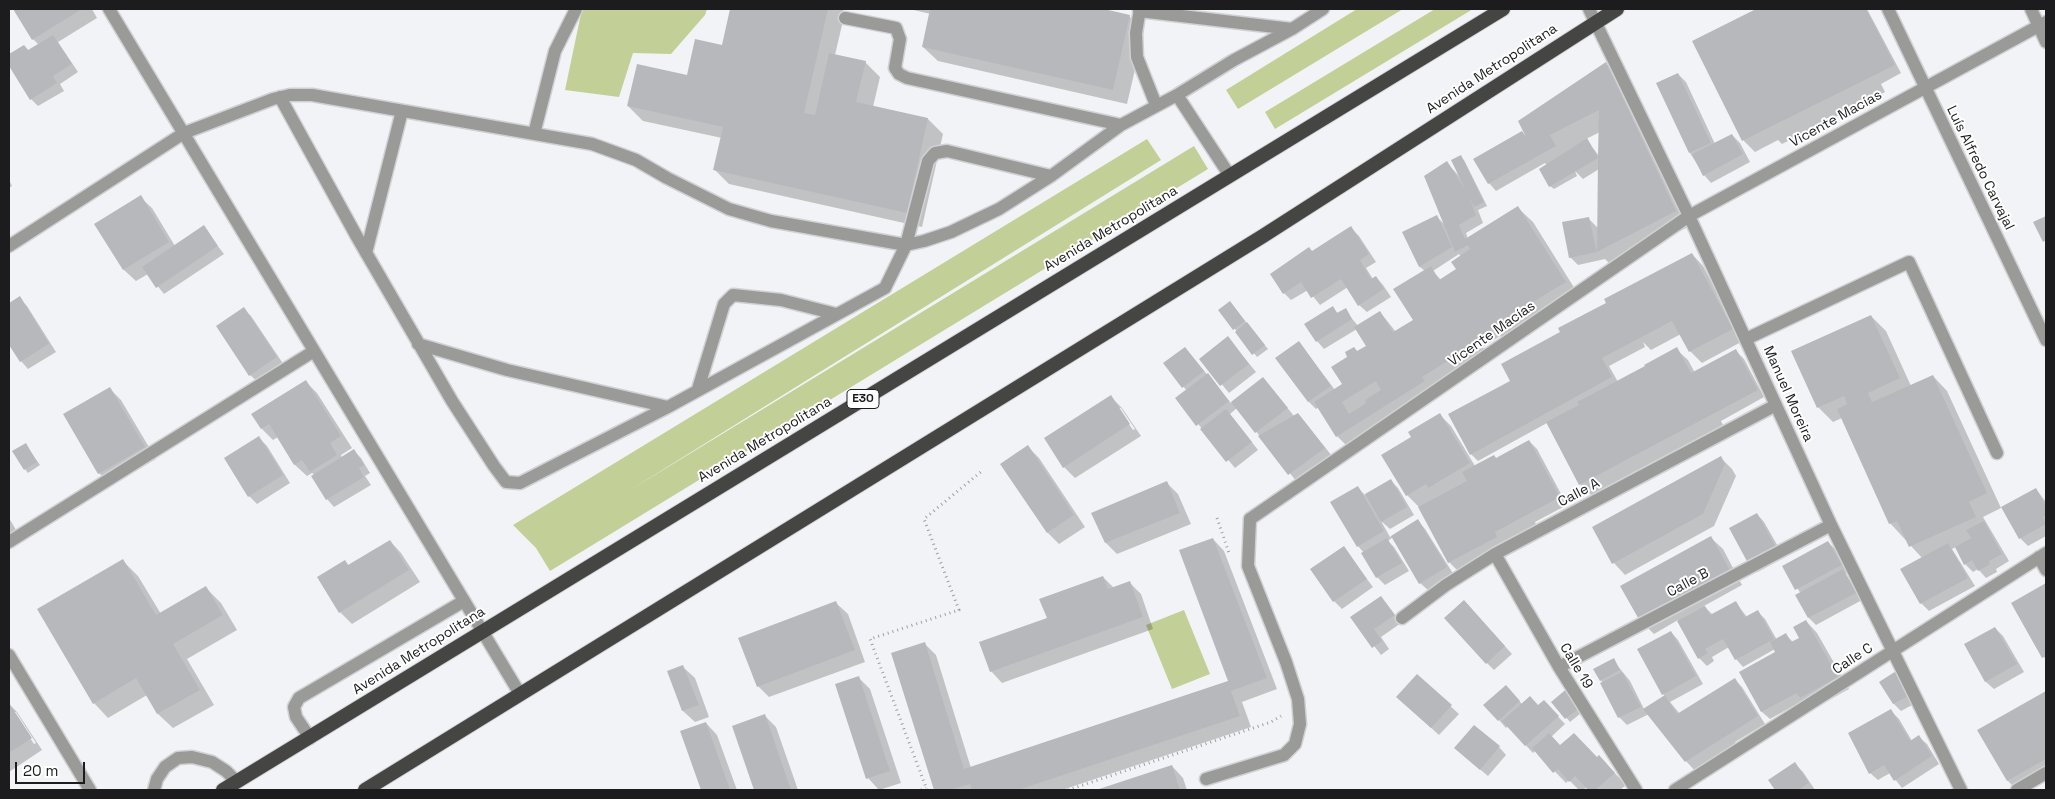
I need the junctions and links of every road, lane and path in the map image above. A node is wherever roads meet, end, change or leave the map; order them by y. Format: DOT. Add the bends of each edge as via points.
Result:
graph roads {
  1 [pos="109,9"];
  2 [pos="576,9"];
  3 [pos="1323,9"];
  4 [pos="1503,9"];
  5 [pos="1589,9"];
  6 [pos="1617,9"];
  7 [pos="1888,9"];
  8 [pos="2031,9"];
  9 [pos="1139,10"];
  10 [pos="845,18"];
  11 [pos="1595,22"];
  12 [pos="2043,24"];
  13 [pos="1292,29"];
  14 [pos="2046,42"];
  15 [pos="1925,87"];
  16 [pos="1177,95"];
  17 [pos="280,97"];
  18 [pos="1156,105"];
  19 [pos="402,111"];
  20 [pos="1121,126"];
  21 [pos="184,133"];
  22 [pos="534,134"];
  23 [pos="1051,176"];
  24 [pos="1230,176"];
  25 [pos="1689,216"];
  26 [pos="906,245"];
  27 [pos="9,246"];
  28 [pos="366,254"];
  29 [pos="836,314"];
  30 [pos="1746,338"];
  31 [pos="2046,340"];
  32 [pos="418,344"];
  33 [pos="314,350"];
  34 [pos="698,389"];
  35 [pos="1776,405"];
  36 [pos="668,407"];
  37 [pos="1997,453"];
  38 [pos="982,471"];
  39 [pos="1217,518"];
  40 [pos="1831,525"];
  41 [pos="9,542"];
  42 [pos="1230,554"];
  43 [pos="1495,554"];
  44 [pos="2043,555"];
  45 [pos="2046,570"];
  46 [pos="464,601"];
  47 [pos="1402,618"];
  48 [pos="482,632"];
  49 [pos="1893,652"];
  50 [pos="9,655"];
  51 [pos="1559,667"];
  52 [pos="520,694"];
  53 [pos="1283,713"];
  54 [pos="310,738"];
  55 [pos="2046,773"];
  56 [pos="1206,779"];
  57 [pos="238,782"];
  58 [pos="927,789"];
  59 [pos="90,790"];
  60 [pos="154,790"];
  61 [pos="223,790"];
  62 [pos="365,790"];
  63 [pos="920,790"];
  64 [pos="1068,790"];
  65 [pos="1636,790"];
  66 [pos="1676,790"];
  67 [pos="1962,790"];
  68 [pos="2017,790"];
  1 -- 21 [label="street"];
  2 -- 22 [label="street" via="555,51"];
  3 -- 13 [label="street"];
  4 -- 24 [label="highway, Avenida Metropolitana / E30"];
  5 -- 11 [label="street, Manuel Moreira"];
  6 -- 11 [label="highway, Avenida Metropolitana"];
  7 -- 15 [label="street, Luís Alfredo Carvajal"];
  8 -- 12 [label="street"];
  9 -- 13 [label="street"];
  9 -- 18 [label="street" via="1137,58"];
  10 -- 20 [label="street" via="896,28 900,39 895,68 907,78"];
  11 -- 25 [label="street, Manuel Moreira"];
  11 -- 52 [label="highway, Avenida Metropolitana" via="1263,236"];
  12 -- 14 [label="street"];
  12 -- 15 [label="street, Vicente Macías"];
  13 -- 16 [label="street"];
  15 -- 25 [label="street, Vicente Macías"];
  15 -- 31 [label="street, Luís Alfredo Carvajal"];
  16 -- 18 [label="street"];
  16 -- 24 [label="street"];
  17 -- 19 [label="street" via="312,95"];
  17 -- 21 [label="street"];
  17 -- 28 [label="street"];
  18 -- 20 [label="street"];
  19 -- 22 [label="street"];
  19 -- 28 [label="street"];
  20 -- 23 [label="street"];
  21 -- 27 [label="street"];
  21 -- 33 [label="street"];
  22 -- 26 [label="street" via="592,144 636,160 729,209 772,221"];
  23 -- 26 [label="street" via="999,209 951,232"];
  23 -- 26 [label="street" via="947,151 935,153 928,161"];
  24 -- 48 [label="highway, Avenida Metropolitana / E30"];
  25 -- 30 [label="street, Manuel Moreira"];
  25 -- 56 [label="street, Vicente Macías" via="1250,519 1248,566 1286,662 1298,699 1300,724 1295,744 1284,755"];
  26 -- 29 [label="street" via="885,288"];
  28 -- 32 [label="street"];
  29 -- 34 [label="street"];
  29 -- 34 [label="street" via="781,300 733,295 724,304"];
  30 -- 35 [label="street, Manuel Moreira"];
  30 -- 37 [label="street" via="1909,262"];
  32 -- 36 [label="street" via="507,370"];
  32 -- 36 [label="street" via="506,482 520,483"];
  33 -- 41 [label="street"];
  33 -- 46 [label="street"];
  34 -- 36 [label="street"];
  35 -- 40 [label="street, Manuel Moreira"];
  35 -- 43 [label="street, Calle A"];
  38 -- 58 [label="path" via="924,519 959,610 870,639"];
  39 -- 42 [label="path"];
  40 -- 49 [label="street, Manuel Moreira"];
  40 -- 51 [label="street, Calle B"];
  43 -- 47 [label="street, Calle A"];
  43 -- 51 [label="street, Calle 19"];
  44 -- 45 [label="street"];
  44 -- 49 [label="street, Calle C"];
  46 -- 48 [label="street"];
  46 -- 54 [label="street" via="299,698 294,707 296,717"];
  48 -- 52 [label="street"];
  48 -- 54 [label="highway, Avenida Metropolitana / E30"];
  49 -- 66 [label="street, Calle C"];
  49 -- 67 [label="street, Manuel Moreira"];
  50 -- 59 [label="street"];
  51 -- 65 [label="street, Calle 19"];
  52 -- 62 [label="highway, Avenida Metropolitana"];
  53 -- 64 [label="path" via="1271,722"];
  54 -- 57 [label="highway, Avenida Metropolitana / E30"];
  55 -- 68 [label="street"];
  57 -- 60 [label="street" via="212,762 192,756 178,758 165,767"];
  57 -- 61 [label="highway, Avenida Metropolitana / E30"];
  58 -- 63 [label="path"];
}
